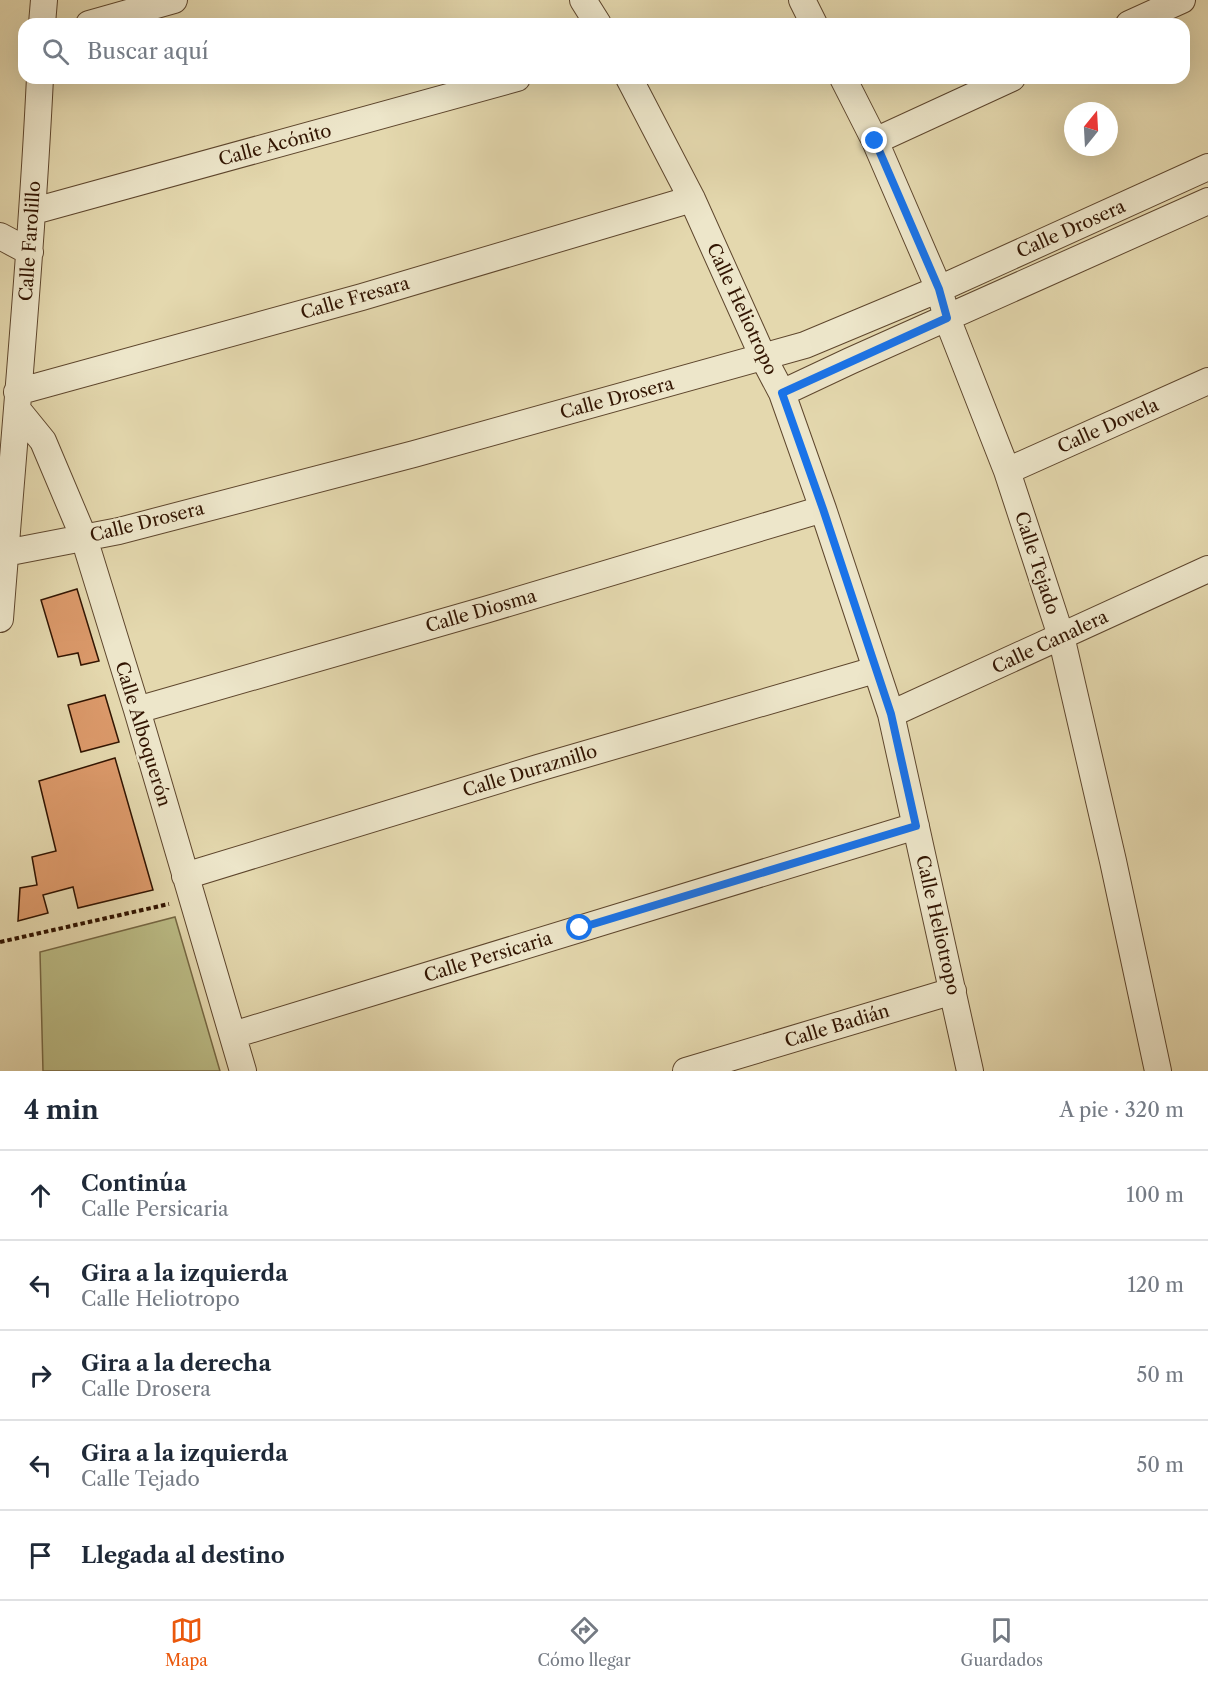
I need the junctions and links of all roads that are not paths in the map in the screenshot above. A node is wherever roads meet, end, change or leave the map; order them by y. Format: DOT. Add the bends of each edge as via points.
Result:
graph roads {
  1 [pos="44,0"];
  2 [pos="174,0"];
  3 [pos="583,0"];
  4 [pos="802,0"];
  5 [pos="1182,0"];
  6 [pos="42,18"];
  7 [pos="110,18"];
  8 [pos="594,18"];
  9 [pos="811,18"];
  10 [pos="1142,18"];
  11 [pos="40,84"];
  12 [pos="495,84"];
  13 [pos="632,84"];
  14 [pos="846,84"];
  15 [pos="999,84"];
  16 [pos="875,141"];
  17 [pos="1208,167"];
  18 [pos="692,199"];
  19 [pos="1208,201"];
  20 [pos="34,211"];
  21 [pos="0,236"];
  22 [pos="30,252"];
  23 [pos="939,289"];
  24 [pos="947,318"];
  25 [pos="763,357"];
  26 [pos="1208,381"];
  27 [pos="782,393"];
  28 [pos="17,401"];
  29 [pos="1007,471"];
  30 [pos="823,509"];
  31 [pos="84,538"];
  32 [pos="3,553"];
  33 [pos="1208,569"];
  34 [pos="0,619"];
  35 [pos="1061,636"];
  36 [pos="875,670"];
  37 [pos="137,710"];
  38 [pos="891,714"];
  39 [pos="916,826"];
  40 [pos="188,888"];
  41 [pos="953,991"];
  42 [pos="233,1035"];
  43 [pos="243,1071"];
  44 [pos="686,1071"];
  45 [pos="969,1071"];
  46 [pos="1158,1071"];
  1 -- 6 [label="street"];
  2 -- 7 [label="street"];
  3 -- 8 [label="street"];
  4 -- 9 [label="street"];
  5 -- 10 [label="street"];
  11 -- 20 [label="street, Calle Farolillo"];
  12 -- 20 [label="street, Calle Acónito"];
  13 -- 18 [label="street, Calle Heliotropo"];
  14 -- 16 [label="street, Calle Tejado"];
  15 -- 16 [label="street"];
  16 -- 23 [label="street, Calle Tejado"];
  17 -- 23 [label="street, Calle Drosera"];
  18 -- 25 [label="street, Calle Heliotropo"];
  18 -- 28 [label="street, Calle Fresara"];
  19 -- 24 [label="street, Calle Drosera"];
  20 -- 22 [label="street, Calle Farolillo"];
  21 -- 22 [label="street"];
  22 -- 28 [label="street, Calle Farolillo"];
  23 -- 24 [label="street, Calle Tejado"];
  23 -- 25 [label="street, Calle Drosera" via="805,345"];
  24 -- 27 [label="street, Calle Drosera"];
  24 -- 29 [label="street, Calle Tejado"];
  25 -- 27 [label="street, Calle Heliotropo"];
  25 -- 31 [label="street, Calle Drosera" via="402,457"];
  26 -- 29 [label="street, Calle Dovela"];
  27 -- 30 [label="street, Calle Heliotropo"];
  28 -- 31 [label="street, Calle Alboquerón" via="43,441"];
  28 -- 32 [label="street, Calle Farolillo"];
  29 -- 35 [label="street, Calle Tejado"];
  30 -- 36 [label="street, Calle Heliotropo"];
  30 -- 37 [label="street, Calle Diosma"];
  31 -- 32 [label="street, Calle Drosera"];
  31 -- 37 [label="street, Calle Alboquerón"];
  32 -- 34 [label="street, Calle Farolillo"];
  33 -- 35 [label="street, Calle Canalera"];
  35 -- 38 [label="street, Calle Canalera"];
  35 -- 46 [label="street, Calle Tejado"];
  36 -- 38 [label="street, Calle Heliotropo"];
  36 -- 40 [label="street, Calle Duraznillo" via="538,768"];
  37 -- 40 [label="street, Calle Alboquerón"];
  38 -- 39 [label="street, Calle Heliotropo"];
  39 -- 41 [label="street, Calle Heliotropo"];
  39 -- 42 [label="street, Calle Persicaria"];
  40 -- 42 [label="street, Calle Alboquerón"];
  41 -- 44 [label="street, Calle Badián"];
  41 -- 45 [label="street, Calle Heliotropo"];
  42 -- 43 [label="street, Calle Alboquerón"];
}
